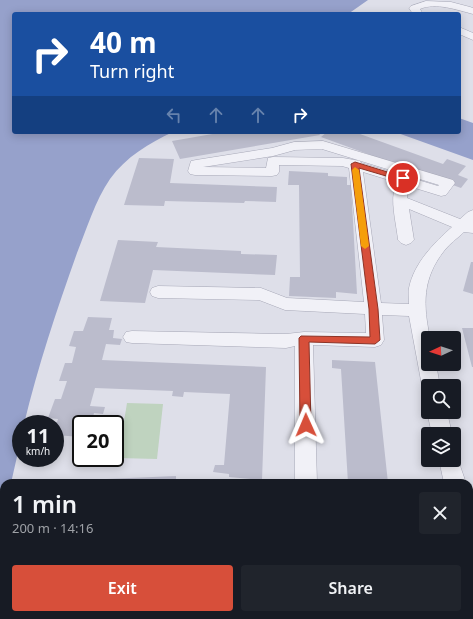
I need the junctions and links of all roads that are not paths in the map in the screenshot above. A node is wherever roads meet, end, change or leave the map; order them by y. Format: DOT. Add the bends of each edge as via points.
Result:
graph roads {
  1 [pos="417,12"];
  2 [pos="473,14"];
  3 [pos="461,31"];
  4 [pos="473,38"];
  5 [pos="273,157"];
  6 [pos="355,164"];
  7 [pos="403,178"];
  8 [pos="400,200"];
  9 [pos="469,223"];
  10 [pos="406,240"];
  11 [pos="158,292"];
  12 [pos="373,309"];
  13 [pos="417,310"];
  14 [pos="132,337"];
  15 [pos="304,338"];
  16 [pos="430,379"];
  17 [pos="451,467"];
  18 [pos="306,479"];
  19 [pos="454,479"];
  1 -- 2 [label="street" via="414,8 417,3 424,1 451,3"];
  3 -- 4 [label="street"];
  5 -- 5 [label="street" via="196,164 195,171 272,172"];
  5 -- 6 [label="street"];
  5 -- 7 [label="street" via="294,146 323,145 448,183 441,192"];
  6 -- 7 [label="street"];
  6 -- 12 [label="street"];
  7 -- 8 [label="street"];
  8 -- 9 [label="street"];
  8 -- 10 [label="street"];
  9 -- 13 [label="street" via="438,248 421,276 417,289"];
  11 -- 12 [label="street" via="261,294 294,305"];
  12 -- 13 [label="street"];
  12 -- 15 [label="street" via="375,340"];
  13 -- 16 [label="street"];
  14 -- 15 [label="street" via="286,341"];
  15 -- 18 [label="street"];
  17 -- 19 [label="street"];
}
